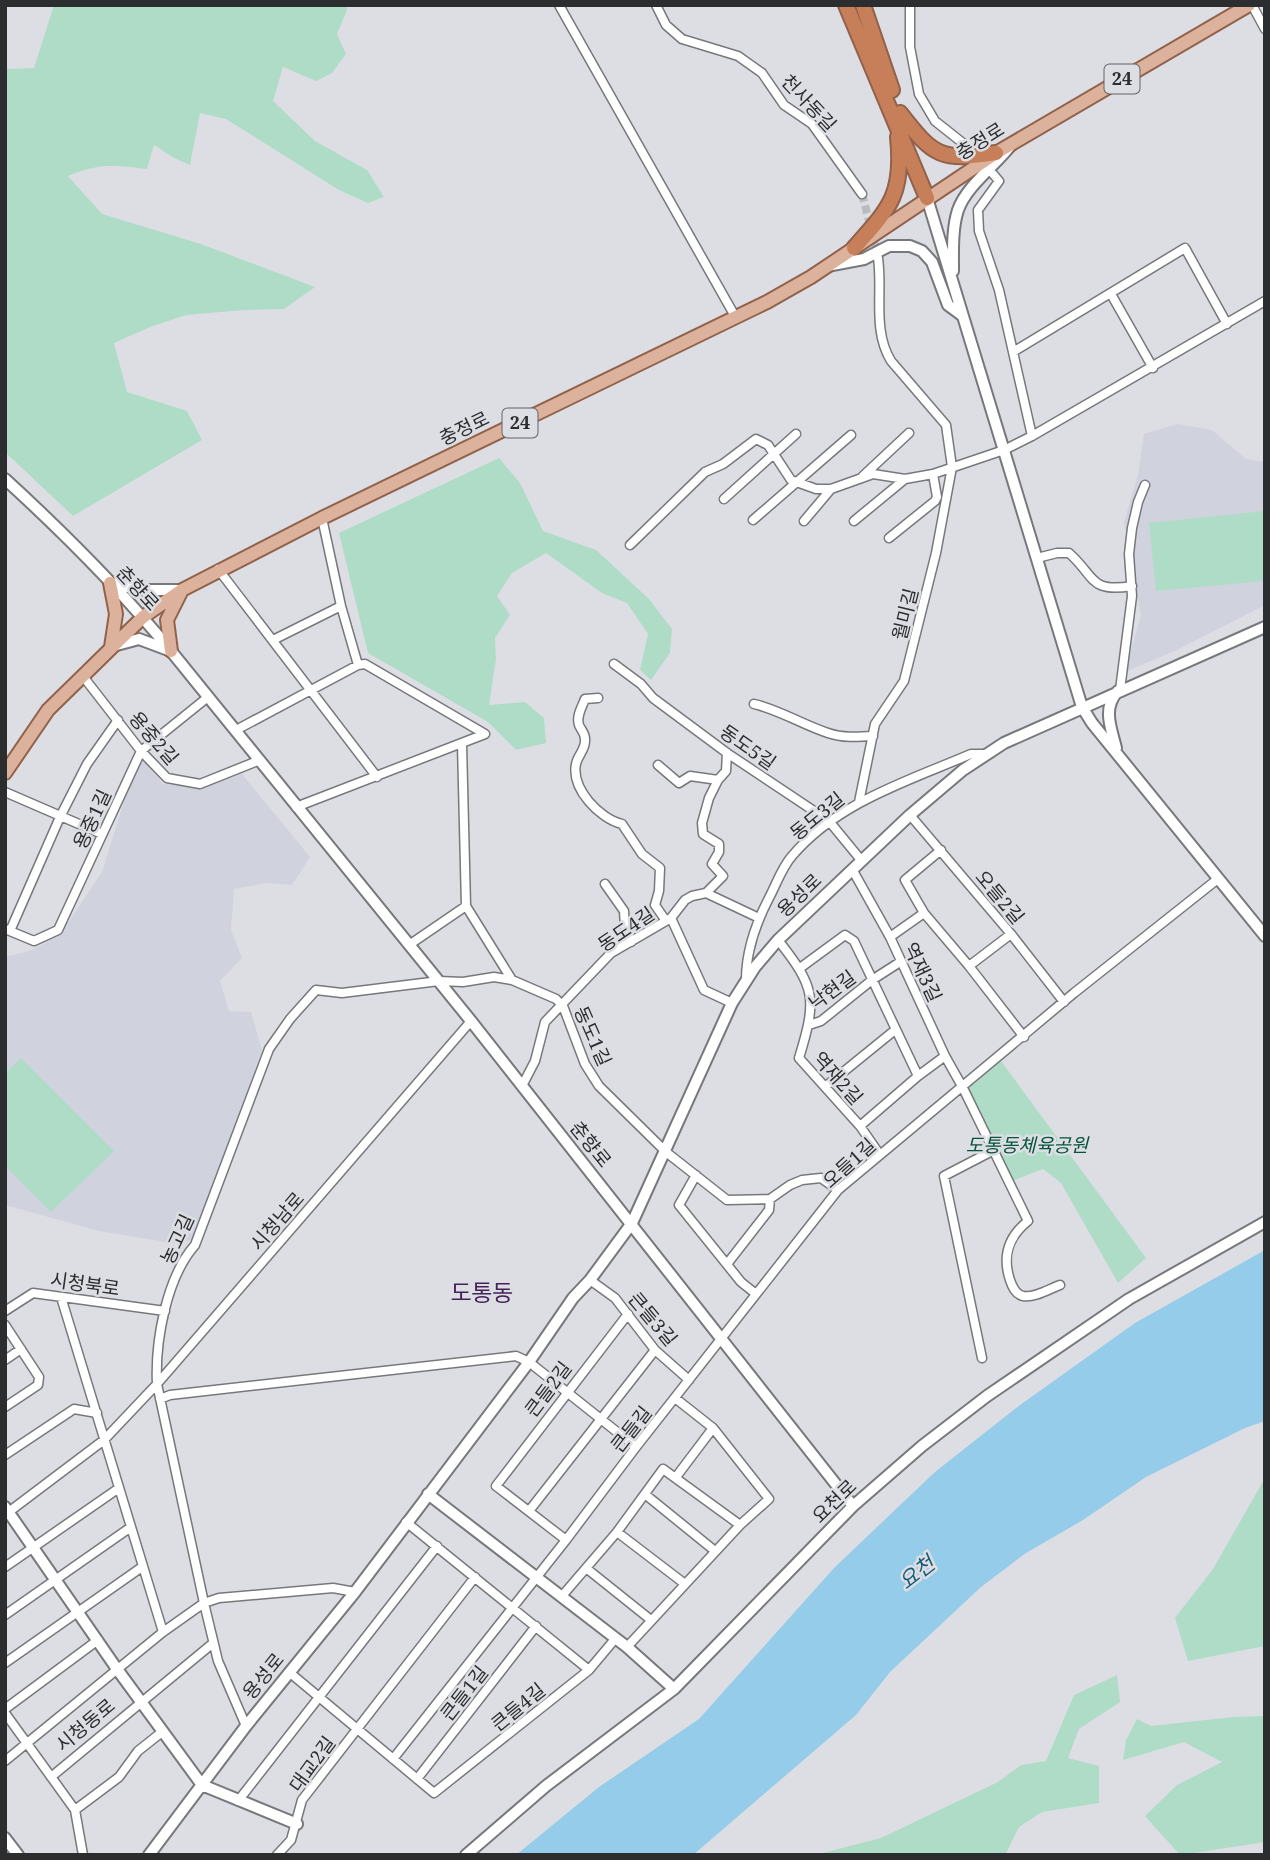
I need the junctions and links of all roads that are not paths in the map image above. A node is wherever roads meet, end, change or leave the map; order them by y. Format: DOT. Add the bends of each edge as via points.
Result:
graph roads {
  1 [pos="559,5"];
  2 [pos="656,5"];
  3 [pos="846,5"];
  4 [pos="863,5"];
  5 [pos="910,5"];
  6 [pos="1250,5"];
  7 [pos="1265,29"];
  8 [pos="897,114"];
  9 [pos="1013,143"];
  10 [pos="964,144"];
  11 [pos="996,153"];
  12 [pos="993,174"];
  13 [pos="862,194"];
  14 [pos="927,198"];
  15 [pos="854,248"];
  16 [pos="878,257"];
  17 [pos="826,266"];
  18 [pos="954,284"];
  19 [pos="1111,294"];
  20 [pos="1265,301"];
  21 [pos="963,316"];
  22 [pos="736,318"];
  23 [pos="1227,324"];
  24 [pos="1013,352"];
  25 [pos="1153,368"];
  26 [pos="909,433"];
  27 [pos="796,434"];
  28 [pos="851,435"];
  29 [pos="1032,436"];
  30 [pos="1004,450"];
  31 [pos="773,453"];
  32 [pos="951,467"];
  33 [pos="933,474"];
  34 [pos="863,476"];
  35 [pos="5,480"];
  36 [pos="905,480"];
  37 [pos="797,482"];
  38 [pos="1145,485"];
  39 [pos="831,489"];
  40 [pos="724,499"];
  41 [pos="322,518"];
  42 [pos="753,520"];
  43 [pos="804,521"];
  44 [pos="854,521"];
  45 [pos="890,538"];
  46 [pos="630,544"];
  47 [pos="1037,558"];
  48 [pos="218,569"];
  49 [pos="110,583"];
  50 [pos="1132,586"];
  51 [pos="181,590"];
  52 [pos="341,606"];
  53 [pos="143,617"];
  54 [pos="1265,627"];
  55 [pos="273,640"];
  56 [pos="111,647"];
  57 [pos="171,651"];
  58 [pos="358,664"];
  59 [pos="614,664"];
  60 [pos="82,675"];
  61 [pos="310,689"];
  62 [pos="1120,690"];
  63 [pos="208,697"];
  64 [pos="598,698"];
  65 [pos="754,704"];
  66 [pos="1082,707"];
  67 [pos="118,720"];
  68 [pos="236,730"];
  69 [pos="873,736"];
  70 [pos="462,744"];
  71 [pos="141,751"];
  72 [pos="1117,751"];
  73 [pos="727,753"];
  74 [pos="986,754"];
  75 [pos="260,760"];
  76 [pos="658,765"];
  77 [pos="5,773"];
  78 [pos="377,777"];
  79 [pos="718,780"];
  80 [pos="5,792"];
  81 [pos="859,802"];
  82 [pos="296,807"];
  83 [pos="910,815"];
  84 [pos="60,817"];
  85 [pos="829,821"];
  86 [pos="102,834"];
  87 [pos="941,850"];
  88 [pos="861,860"];
  89 [pos="852,869"];
  90 [pos="1219,878"];
  91 [pos="605,884"];
  92 [pos="706,893"];
  93 [pos="466,906"];
  94 [pos="924,913"];
  95 [pos="759,918"];
  96 [pos="669,919"];
  97 [pos="8,930"];
  98 [pos="1011,934"];
  99 [pos="1265,936"];
  100 [pos="890,937"];
  101 [pos="778,940"];
  102 [pos="631,942"];
  103 [pos="409,945"];
  104 [pos="900,962"];
  105 [pos="969,965"];
  106 [pos="800,968"];
  107 [pos="512,980"];
  108 [pos="746,980"];
  109 [pos="872,980"];
  110 [pos="439,981"];
  111 [pos="1064,1002"];
  112 [pos="732,1003"];
  113 [pos="563,1006"];
  114 [pos="471,1021"];
  115 [pos="809,1025"];
  116 [pos="895,1030"];
  117 [pos="1024,1037"];
  118 [pos="945,1056"];
  119 [pos="918,1076"];
  120 [pos="522,1086"];
  121 [pos="826,1086"];
  122 [pos="963,1088"];
  123 [pos="860,1126"];
  124 [pos="994,1150"];
  125 [pos="666,1152"];
  126 [pos="880,1155"];
  127 [pos="696,1175"];
  128 [pos="838,1190"];
  129 [pos="770,1199"];
  130 [pos="1265,1222"];
  131 [pos="632,1223"];
  132 [pos="727,1264"];
  133 [pos="590,1280"];
  134 [pos="1060,1285"];
  135 [pos="756,1294"];
  136 [pos="61,1297"];
  137 [pos="5,1311"];
  138 [pos="165,1311"];
  139 [pos="628,1314"];
  140 [pos="5,1325"];
  141 [pos="722,1339"];
  142 [pos="21,1349"];
  143 [pos="656,1350"];
  144 [pos="982,1357"];
  145 [pos="5,1360"];
  146 [pos="528,1362"];
  147 [pos="689,1380"];
  148 [pos="157,1384"];
  149 [pos="566,1393"];
  150 [pos="675,1398"];
  151 [pos="160,1399"];
  152 [pos="5,1407"];
  153 [pos="97,1413"];
  154 [pos="602,1420"];
  155 [pos="713,1428"];
  156 [pos="104,1440"];
  157 [pos="636,1447"];
  158 [pos="5,1455"];
  159 [pos="676,1477"];
  160 [pos="119,1488"];
  161 [pos="428,1494"];
  162 [pos="646,1495"];
  163 [pos="853,1506"];
  164 [pos="6,1511"];
  165 [pos="529,1511"];
  166 [pos="406,1522"];
  167 [pos="740,1525"];
  168 [pos="131,1527"];
  169 [pos="617,1532"];
  170 [pos="566,1540"];
  171 [pos="437,1546"];
  172 [pos="32,1548"];
  173 [pos="715,1551"];
  174 [pos="5,1567"];
  175 [pos="142,1567"];
  176 [pos="586,1568"];
  177 [pos="475,1577"];
  178 [pos="536,1577"];
  179 [pos="55,1580"];
  180 [pos="685,1584"];
  181 [pos="355,1592"];
  182 [pos="562,1596"];
  183 [pos="204,1603"];
  184 [pos="512,1607"];
  185 [pos="78,1612"];
  186 [pos="5,1615"];
  187 [pos="651,1620"];
  188 [pos="536,1626"];
  189 [pos="163,1632"];
  190 [pos="615,1639"];
  191 [pos="98,1640"];
  192 [pos="212,1644"];
  193 [pos="627,1647"];
  194 [pos="5,1663"];
  195 [pos="117,1669"];
  196 [pos="589,1670"];
  197 [pos="289,1672"];
  198 [pos="674,1689"];
  199 [pos="318,1697"];
  200 [pos="141,1701"];
  201 [pos="5,1711"];
  202 [pos="246,1726"];
  203 [pos="357,1729"];
  204 [pos="162,1732"];
  205 [pos="27,1744"];
  206 [pos="393,1759"];
  207 [pos="5,1761"];
  208 [pos="51,1777"];
  209 [pos="417,1779"];
  210 [pos="202,1785"];
  211 [pos="238,1801"];
  212 [pos="75,1810"];
  213 [pos="297,1824"];
  214 [pos="5,1838"];
  215 [pos="18,1855"];
  216 [pos="83,1855"];
  217 [pos="149,1855"];
  218 [pos="277,1855"];
  219 [pos="467,1855"];
  1 -- 22 [label="street"];
  2 -- 13 [label="street, 천사동길" via="666,25 682,39 738,56 762,73 784,105 812,124"];
  3 -- 8 [label="highway"];
  4 -- 8 [label="highway"];
  5 -- 10 [label="street" via="909,33 919,94 935,121"];
  6 -- 7 [label="street"];
  6 -- 9 [label="main road, 충정로 / 24"];
  8 -- 11 [label="highway" via="928,148 958,159"];
  8 -- 14 [label="highway"];
  8 -- 15 [label="highway" via="899,183 883,217"];
  9 -- 11 [label="main road, 충정로 / 24"];
  9 -- 18 [label="street" via="958,210"];
  11 -- 14 [label="main road, 충정로 / 24"];
  12 -- 24 [label="street" via="999,181 978,211 979,231"];
  14 -- 15 [label="main road, 충정로 / 24"];
  14 -- 18 [label="street"];
  15 -- 17 [label="main road, 충정로 / 24"];
  16 -- 32 [label="street, 월미길" via="884,350 946,425"];
  17 -- 21 [label="street" via="864,259 889,246 910,246 932,262 948,305"];
  17 -- 22 [label="main road, 충정로 / 24"];
  18 -- 21 [label="street"];
  19 -- 23 [label="street" via="1185,248"];
  19 -- 24 [label="street"];
  19 -- 25 [label="street"];
  20 -- 23 [label="street"];
  21 -- 30 [label="street"];
  22 -- 41 [label="main road, 충정로 / 24"];
  23 -- 25 [label="street"];
  24 -- 29 [label="street"];
  25 -- 29 [label="street"];
  26 -- 34 [label="street"];
  27 -- 31 [label="street"];
  28 -- 37 [label="street"];
  29 -- 30 [label="street"];
  30 -- 32 [label="street"];
  30 -- 47 [label="street"];
  31 -- 37 [label="street"];
  31 -- 40 [label="street"];
  31 -- 46 [label="street" via="763,441 751,442 705,472"];
  32 -- 33 [label="street"];
  32 -- 69 [label="street, 월미길" via="936,553 904,681"];
  33 -- 36 [label="street"];
  33 -- 45 [label="street" via="937,497"];
  34 -- 36 [label="street"];
  34 -- 39 [label="street"];
  35 -- 49 [label="street, 춘향로"];
  36 -- 44 [label="street"];
  37 -- 39 [label="street"];
  37 -- 42 [label="street"];
  38 -- 50 [label="street" via="1132,528"];
  39 -- 43 [label="street"];
  41 -- 48 [label="main road, 충정로 / 24"];
  41 -- 52 [label="street"];
  47 -- 50 [label="street" via="1069,553 1104,589"];
  47 -- 66 [label="street"];
  48 -- 51 [label="main road, 충정로 / 24"];
  48 -- 55 [label="street"];
  49 -- 51 [label="street" via="142,590"];
  49 -- 53 [label="street, 춘향로"];
  49 -- 56 [label="main road" via="116,614"];
  50 -- 62 [label="street"];
  51 -- 53 [label="main road, 충정로 / 24"];
  51 -- 57 [label="main road" via="167,620"];
  52 -- 55 [label="street"];
  52 -- 58 [label="street"];
  53 -- 56 [label="main road, 충정로 / 24"];
  53 -- 57 [label="street, 춘향로"];
  54 -- 62 [label="street, 용성로"];
  55 -- 61 [label="street"];
  56 -- 57 [label="street" via="139,639"];
  56 -- 60 [label="main road, 충정로 / 24"];
  57 -- 63 [label="street, 춘향로"];
  58 -- 61 [label="street"];
  58 -- 70 [label="street" via="485,734"];
  59 -- 73 [label="street, 동도5길"];
  60 -- 67 [label="street, 용중2길"];
  60 -- 77 [label="main road, 충정로 / 24" via="48,710"];
  61 -- 68 [label="street"];
  61 -- 78 [label="street"];
  62 -- 66 [label="street, 용성로"];
  62 -- 72 [label="street" via="1108,709"];
  63 -- 68 [label="street, 춘향로"];
  63 -- 71 [label="street, 용중1길"];
  64 -- 96 [label="street" via="585,699 578,717 585,735 584,751 576,761 581,790 598,812 622,824 642,854 660,868 654,905"];
  65 -- 69 [label="street" via="829,733"];
  66 -- 72 [label="street"];
  66 -- 74 [label="street, 용성로"];
  67 -- 71 [label="street, 용중2길"];
  67 -- 84 [label="street, 용중1길" via="87,764"];
  68 -- 75 [label="street, 춘향로"];
  69 -- 81 [label="street, 월미길"];
  70 -- 78 [label="street"];
  70 -- 93 [label="street"];
  71 -- 75 [label="street, 용중2길" via="167,778 200,783"];
  71 -- 86 [label="street, 용중1길"];
  72 -- 90 [label="street"];
  73 -- 79 [label="street" via="726,771"];
  73 -- 85 [label="street, 동도5길"];
  74 -- 81 [label="street, 동도3길" via="971,754"];
  74 -- 83 [label="street, 용성로"];
  75 -- 82 [label="street, 춘향로"];
  76 -- 79 [label="street" via="679,783 690,776"];
  78 -- 82 [label="street"];
  79 -- 92 [label="street" via="702,823 704,834 719,844 712,864 723,876"];
  80 -- 84 [label="street"];
  81 -- 85 [label="street, 동도3길"];
  82 -- 103 [label="street, 춘향로"];
  83 -- 87 [label="street, 오들2길"];
  83 -- 88 [label="street, 용성로"];
  84 -- 86 [label="street"];
  84 -- 97 [label="street, 용중1길"];
  85 -- 88 [label="street, 동도5길"];
  85 -- 95 [label="street, 동도3길" via="790,857"];
  86 -- 97 [label="street, 용중1길" via="58,930 34,942"];
  87 -- 94 [label="street" via="905,880"];
  87 -- 98 [label="street, 오들2길"];
  88 -- 89 [label="street, 용성로"];
  89 -- 100 [label="street, 역재3길"];
  89 -- 101 [label="street, 용성로"];
  90 -- 99 [label="street"];
  90 -- 111 [label="street, 오들1길"];
  91 -- 102 [label="street" via="624,911"];
  92 -- 95 [label="street"];
  92 -- 96 [label="street, 동도4길" via="685,900"];
  93 -- 103 [label="street"];
  93 -- 107 [label="street"];
  94 -- 100 [label="street"];
  94 -- 105 [label="street"];
  95 -- 108 [label="street, 동도3길"];
  96 -- 102 [label="street, 동도4길"];
  96 -- 112 [label="street" via="704,990"];
  98 -- 105 [label="street"];
  98 -- 111 [label="street, 오들2길"];
  100 -- 104 [label="street, 역재3길"];
  101 -- 106 [label="street, 역재2길"];
  101 -- 108 [label="street, 용성로"];
  102 -- 113 [label="street, 동도4길" via="611,953"];
  103 -- 110 [label="street, 춘향로"];
  104 -- 109 [label="street"];
  104 -- 118 [label="street, 역재3길"];
  105 -- 117 [label="street"];
  106 -- 109 [label="street, 낙현길" via="845,935 855,941"];
  106 -- 115 [label="street, 역재2길" via="812,1001"];
  107 -- 110 [label="street, 농고길"];
  107 -- 113 [label="street, 동도1길"];
  108 -- 112 [label="street, 용성로"];
  109 -- 115 [label="street, 낙현길" via="821,1021"];
  109 -- 116 [label="street, 낙현길"];
  110 -- 114 [label="street, 춘향로"];
  110 -- 138 [label="street, 농고길" via="342,993 316,990 290,1018 269,1049 195,1245 183,1258"];
  111 -- 117 [label="street, 오들1길"];
  112 -- 125 [label="street, 용성로"];
  113 -- 120 [label="street, 동도4길" via="545,1022 536,1061"];
  113 -- 125 [label="street, 동도1길" via="585,1064 599,1086"];
  114 -- 120 [label="street, 춘향로"];
  114 -- 148 [label="street, 시청남로"];
  115 -- 121 [label="street, 역재2길" via="799,1058"];
  116 -- 119 [label="street, 낙현길"];
  116 -- 121 [label="street"];
  117 -- 122 [label="street, 오들1길"];
  118 -- 119 [label="street"];
  118 -- 122 [label="street, 역재3길"];
  119 -- 123 [label="street"];
  120 -- 131 [label="street, 춘향로"];
  121 -- 123 [label="street, 역재2길"];
  122 -- 124 [label="street, 역재3길"];
  122 -- 126 [label="street, 오들1길"];
  123 -- 126 [label="street, 역재2길"];
  124 -- 134 [label="street, 역재3길" via="1028,1221 1016,1230 1006,1256 1012,1286 1024,1296"];
  124 -- 144 [label="street" via="944,1175"];
  125 -- 127 [label="street, 동도1길"];
  125 -- 131 [label="street, 용성로"];
  126 -- 128 [label="street, 오들1길"];
  127 -- 129 [label="street, 동도1길" via="727,1200"];
  127 -- 132 [label="street" via="679,1205"];
  128 -- 129 [label="street" via="821,1178 802,1180"];
  128 -- 135 [label="street, 오들1길"];
  129 -- 132 [label="street" via="769,1210"];
  130 -- 163 [label="street, 요천로" via="1084,1329 922,1446"];
  131 -- 133 [label="street, 용성로"];
  131 -- 141 [label="street, 춘향로"];
  132 -- 135 [label="street"];
  133 -- 139 [label="street, 큰들3길"];
  133 -- 146 [label="street, 용성로"];
  135 -- 141 [label="street, 오들1길"];
  136 -- 137 [label="street, 시청북로" via="33,1293"];
  136 -- 138 [label="street, 시청북로"];
  136 -- 153 [label="street"];
  138 -- 148 [label="street, 농고길" via="156,1357"];
  139 -- 143 [label="street, 큰들3길"];
  139 -- 149 [label="street, 큰들2길"];
  140 -- 142 [label="street"];
  141 -- 147 [label="street, 큰들길"];
  141 -- 163 [label="street, 춘향로"];
  142 -- 145 [label="street"];
  142 -- 152 [label="street" via="40,1377 37,1385"];
  143 -- 147 [label="street, 큰들3길"];
  143 -- 154 [label="street, 큰들길"];
  146 -- 149 [label="street"];
  146 -- 151 [label="street" via="516,1356"];
  146 -- 161 [label="street, 용성로"];
  147 -- 150 [label="street, 큰들길"];
  148 -- 151 [label="street, 농고길"];
  148 -- 156 [label="street, 시청남로"];
  149 -- 154 [label="street"];
  149 -- 165 [label="street, 큰들2길" via="496,1486"];
  150 -- 155 [label="street"];
  150 -- 157 [label="street, 큰들길"];
  151 -- 183 [label="street, 농고길"];
  153 -- 156 [label="street"];
  153 -- 158 [label="street" via="74,1409"];
  154 -- 157 [label="street"];
  154 -- 165 [label="street, 큰들길"];
  155 -- 159 [label="street"];
  155 -- 167 [label="street" via="769,1499"];
  156 -- 160 [label="street"];
  156 -- 164 [label="street, 시청남로"];
  157 -- 170 [label="street, 큰들길"];
  159 -- 162 [label="street" via="663,1469"];
  159 -- 167 [label="street"];
  160 -- 168 [label="street"];
  160 -- 172 [label="street"];
  161 -- 166 [label="street, 용성로"];
  161 -- 178 [label="street"];
  162 -- 169 [label="street"];
  162 -- 173 [label="street"];
  163 -- 198 [label="street, 요천로"];
  164 -- 172 [label="street, 시청동로"];
  165 -- 170 [label="street"];
  166 -- 171 [label="street"];
  166 -- 181 [label="street, 용성로"];
  167 -- 173 [label="street"];
  168 -- 175 [label="street"];
  168 -- 179 [label="street"];
  169 -- 176 [label="street"];
  169 -- 180 [label="street"];
  170 -- 178 [label="street, 큰들길"];
  171 -- 177 [label="street"];
  171 -- 199 [label="street"];
  172 -- 174 [label="street"];
  172 -- 179 [label="street, 시청동로"];
  173 -- 180 [label="street"];
  175 -- 185 [label="street"];
  175 -- 189 [label="street"];
  176 -- 182 [label="street"];
  176 -- 187 [label="street"];
  177 -- 184 [label="street"];
  177 -- 203 [label="street"];
  178 -- 182 [label="street"];
  178 -- 184 [label="street, 큰들길"];
  179 -- 185 [label="street, 시청동로"];
  179 -- 186 [label="street"];
  180 -- 187 [label="street"];
  181 -- 183 [label="street" via="333,1588"];
  181 -- 197 [label="street, 용성로"];
  182 -- 190 [label="street"];
  183 -- 189 [label="street, 시청동로"];
  183 -- 192 [label="street, 농고길"];
  184 -- 188 [label="street"];
  184 -- 206 [label="street, 큰들길"];
  185 -- 191 [label="street, 시청동로"];
  185 -- 194 [label="street"];
  187 -- 193 [label="street"];
  188 -- 196 [label="street"];
  188 -- 209 [label="street, 큰들1길"];
  189 -- 195 [label="street, 시청동로"];
  190 -- 193 [label="street"];
  190 -- 196 [label="street, 큰들4길"];
  191 -- 195 [label="street, 시청동로"];
  191 -- 201 [label="street"];
  192 -- 200 [label="street, 시청동로"];
  192 -- 202 [label="street, 농고길"];
  193 -- 198 [label="street"];
  195 -- 200 [label="street, 시청동로"];
  195 -- 205 [label="street, 시청동로"];
  196 -- 209 [label="street, 큰들4길" via="434,1793"];
  197 -- 199 [label="street"];
  197 -- 202 [label="street, 용성로"];
  198 -- 219 [label="street, 요천로" via="546,1786"];
  199 -- 203 [label="street"];
  199 -- 211 [label="street"];
  200 -- 204 [label="street, 시청동로"];
  200 -- 208 [label="street, 시청동로"];
  201 -- 205 [label="street"];
  202 -- 210 [label="street, 용성로"];
  203 -- 206 [label="street"];
  203 -- 213 [label="street, 대교2길" via="302,1800"];
  204 -- 210 [label="street, 시청동로"];
  204 -- 212 [label="street" via="138,1751 119,1777"];
  205 -- 207 [label="street, 시청동로"];
  205 -- 208 [label="street"];
  206 -- 209 [label="street"];
  208 -- 212 [label="street"];
  210 -- 211 [label="street"];
  210 -- 217 [label="street, 용성로"];
  211 -- 213 [label="street"];
  212 -- 216 [label="street"];
  213 -- 218 [label="street, 대교2길" via="291,1840"];
  214 -- 215 [label="street"];
}
